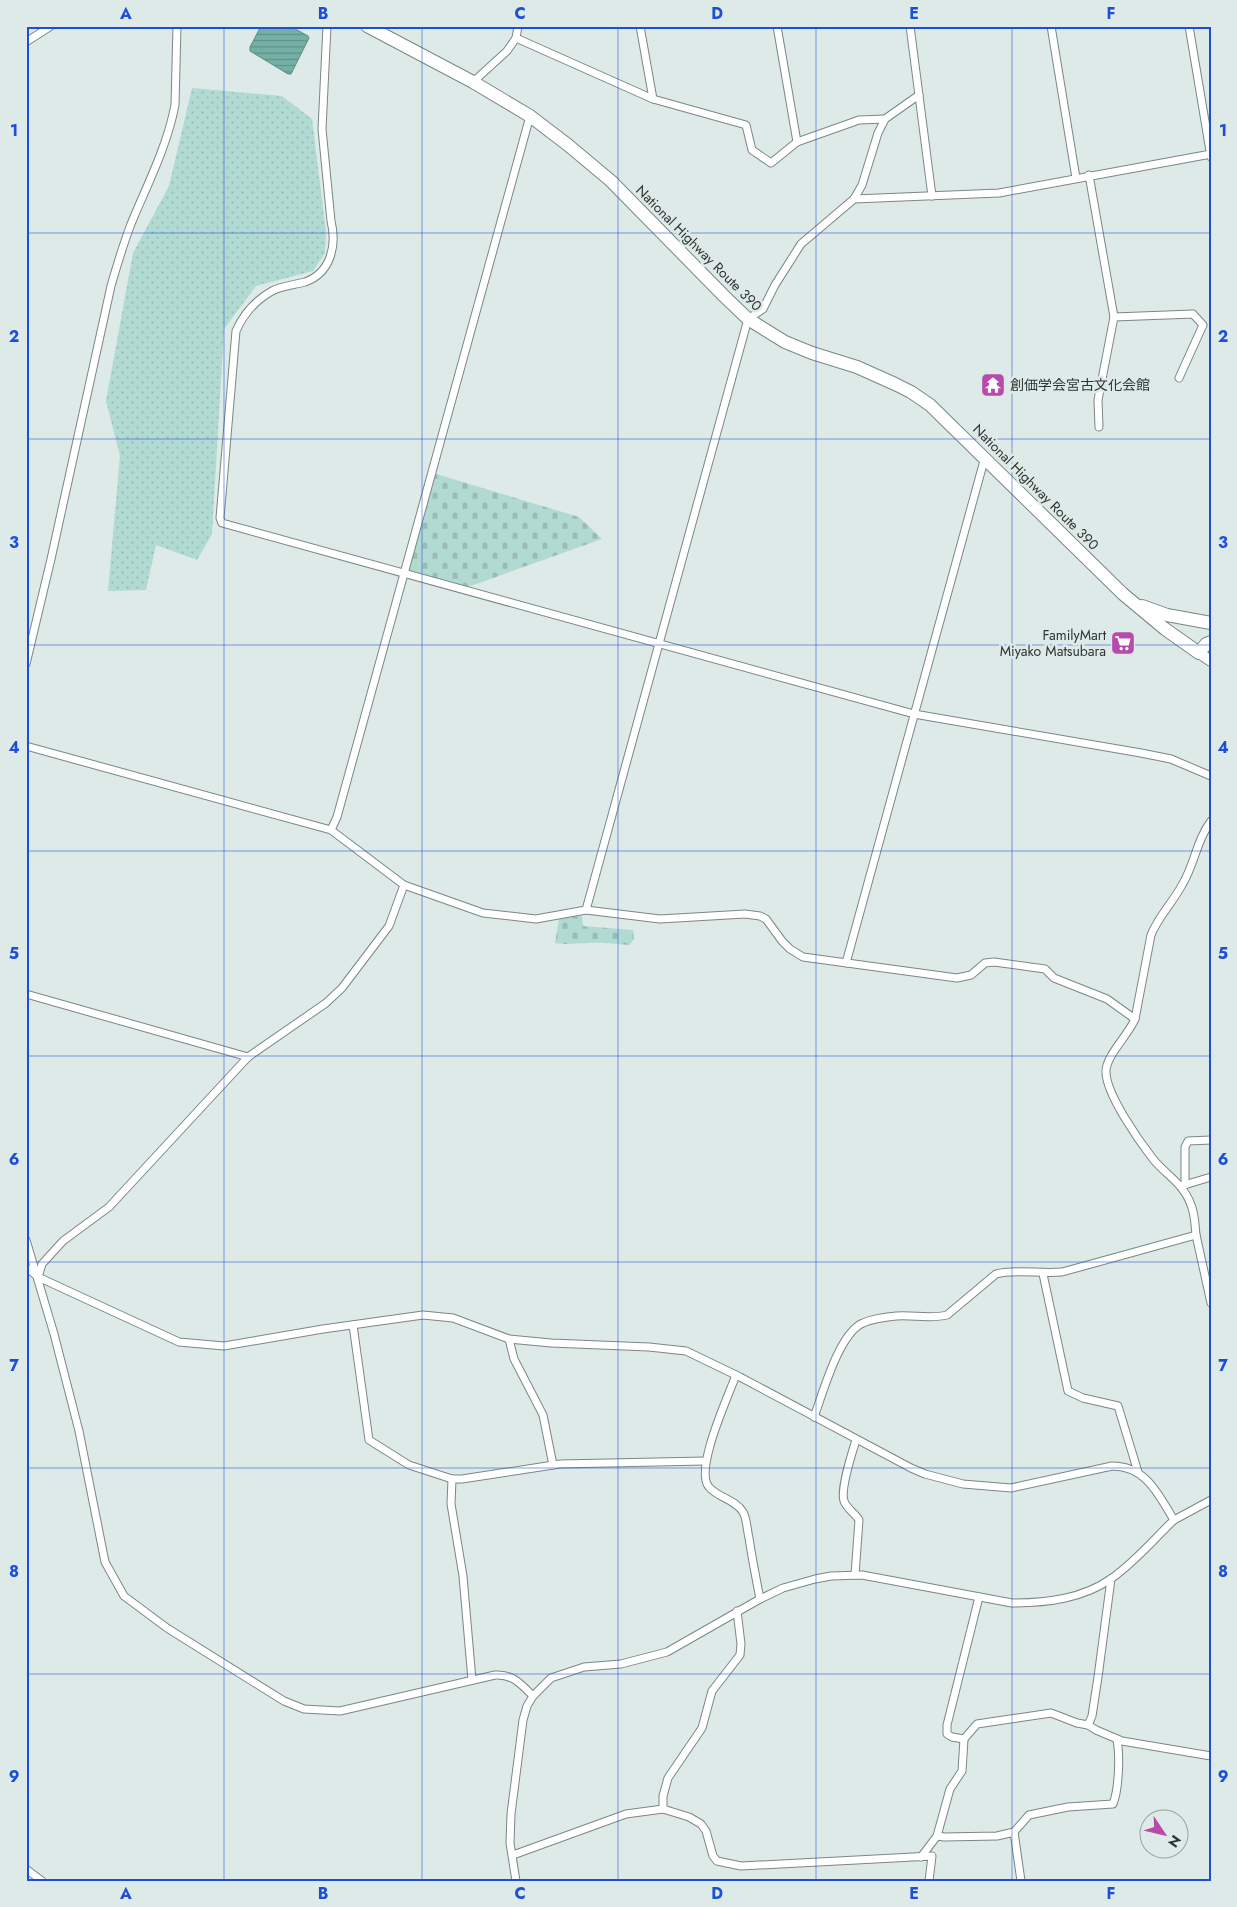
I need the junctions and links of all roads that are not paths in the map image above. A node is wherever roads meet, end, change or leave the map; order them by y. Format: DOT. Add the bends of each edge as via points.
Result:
graph roads {
  1 [pos="52,26"];
  2 [pos="177,26"];
  3 [pos="327,26"];
  4 [pos="367,26"];
  5 [pos="518,26"];
  6 [pos="640,26"];
  7 [pos="777,26"];
  8 [pos="910,26"];
  9 [pos="1051,26"];
  10 [pos="1189,26"];
  11 [pos="516,38"];
  12 [pos="26,42"];
  13 [pos="473,82"];
  14 [pos="919,95"];
  15 [pos="652,99"];
  16 [pos="530,116"];
  17 [pos="885,119"];
  18 [pos="797,142"];
  19 [pos="1210,154"];
  20 [pos="1211,158"];
  21 [pos="1089,175"];
  22 [pos="1076,178"];
  23 [pos="932,196"];
  24 [pos="854,199"];
  25 [pos="1114,317"];
  26 [pos="748,319"];
  27 [pos="1179,378"];
  28 [pos="1099,427"];
  29 [pos="985,458"];
  30 [pos="403,574"];
  31 [pos="1133,603"];
  32 [pos="1211,623"];
  33 [pos="1211,642"];
  34 [pos="660,644"];
  35 [pos="1199,653"];
  36 [pos="1211,661"];
  37 [pos="26,664"];
  38 [pos="914,714"];
  39 [pos="26,746"];
  40 [pos="1211,776"];
  41 [pos="1211,821"];
  42 [pos="331,830"];
  43 [pos="404,885"];
  44 [pos="586,910"];
  45 [pos="846,963"];
  46 [pos="26,994"];
  47 [pos="1135,1018"];
  48 [pos="248,1057"];
  49 [pos="1211,1140"];
  50 [pos="1211,1176"];
  51 [pos="1183,1185"];
  52 [pos="1196,1235"];
  53 [pos="26,1240"];
  54 [pos="26,1267"];
  55 [pos="1043,1274"];
  56 [pos="38,1277"];
  57 [pos="1211,1303"];
  58 [pos="353,1325"];
  59 [pos="509,1339"];
  60 [pos="736,1375"];
  61 [pos="814,1417"];
  62 [pos="856,1440"];
  63 [pos="706,1461"];
  64 [pos="554,1464"];
  65 [pos="1138,1472"];
  66 [pos="452,1479"];
  67 [pos="1211,1500"];
  68 [pos="1174,1520"];
  69 [pos="855,1575"];
  70 [pos="1111,1579"];
  71 [pos="979,1597"];
  72 [pos="760,1598"];
  73 [pos="737,1611"];
  74 [pos="472,1680"];
  75 [pos="533,1696"];
  76 [pos="1088,1725"];
  77 [pos="964,1739"];
  78 [pos="1117,1740"];
  79 [pos="1211,1756"];
  80 [pos="662,1809"];
  81 [pos="1014,1832"];
  82 [pos="937,1836"];
  83 [pos="513,1855"];
  84 [pos="921,1857"];
  85 [pos="26,1868"];
  86 [pos="42,1881"];
  87 [pos="516,1881"];
  88 [pos="929,1881"];
  89 [pos="1021,1881"];
  1 -- 12 [label="street"];
  2 -- 37 [label="street" via="173,118 119,258"];
  3 -- 30 [label="street" via="322,129 334,233 333,254 318,275 308,281 279,288 261,299 243,316 236,331 220,518 226,525"];
  4 -- 13 [label="highway, National Highway Route 390"];
  5 -- 11 [label="street"];
  6 -- 15 [label="street"];
  7 -- 18 [label="street"];
  8 -- 14 [label="street"];
  9 -- 22 [label="street"];
  10 -- 19 [label="street"];
  11 -- 13 [label="street" via="507,51"];
  11 -- 15 [label="street"];
  13 -- 16 [label="highway, National Highway Route 390"];
  14 -- 17 [label="street"];
  14 -- 23 [label="street"];
  15 -- 18 [label="street" via="746,125 752,150 770,163"];
  16 -- 26 [label="highway, National Highway Route 390" via="611,181"];
  16 -- 30 [label="street"];
  17 -- 18 [label="street" via="859,120"];
  17 -- 24 [label="street"];
  19 -- 20 [label="street"];
  19 -- 21 [label="street"];
  21 -- 22 [label="street"];
  21 -- 25 [label="street"];
  22 -- 23 [label="street" via="999,193"];
  23 -- 24 [label="street"];
  24 -- 26 [label="street" via="800,244 763,309"];
  25 -- 27 [label="street" via="1193,314 1203,325"];
  25 -- 28 [label="street" via="1098,400"];
  26 -- 29 [label="highway, National Highway Route 390" via="785,342 857,367 911,392 930,405"];
  26 -- 34 [label="street"];
  29 -- 31 [label="highway, National Highway Route 390"];
  29 -- 38 [label="street"];
  30 -- 34 [label="street"];
  30 -- 42 [label="street"];
  31 -- 32 [label="highway" via="1167,615"];
  31 -- 35 [label="highway, National Highway Route 390"];
  33 -- 35 [label="highway"];
  34 -- 38 [label="street"];
  34 -- 44 [label="street"];
  35 -- 36 [label="main road"];
  38 -- 40 [label="street" via="1171,759"];
  38 -- 45 [label="street"];
  39 -- 42 [label="street"];
  41 -- 47 [label="street" via="1201,835 1183,884 1154,927"];
  42 -- 43 [label="street"];
  43 -- 44 [label="street" via="483,913 536,919"];
  43 -- 48 [label="street" via="389,926 342,988 326,1003"];
  44 -- 45 [label="street" via="660,919 760,916 790,949 803,957"];
  45 -- 47 [label="street" via="957,978 971,975 985,963 994,962 1045,969 1054,978 1107,999"];
  46 -- 48 [label="street"];
  47 -- 51 [label="street" via="1108,1062 1108,1084 1153,1160"];
  48 -- 56 [label="street" via="109,1207 62,1241 42,1264"];
  49 -- 51 [label="street" via="1188,1141"];
  50 -- 51 [label="street"];
  51 -- 52 [label="street" via="1192,1206"];
  52 -- 55 [label="street" via="1090,1266"];
  52 -- 57 [label="street"];
  53 -- 56 [label="street"];
  54 -- 56 [label="street"];
  55 -- 61 [label="street" via="996,1274 947,1315 880,1318 862,1323 853,1329 840,1348"];
  55 -- 65 [label="street" via="1068,1390 1083,1398 1118,1406"];
  56 -- 58 [label="street" via="179,1342 224,1346"];
  56 -- 74 [label="street" via="78,1431 105,1562 124,1596 167,1628 284,1701 304,1709 340,1711"];
  58 -- 59 [label="street" via="424,1315 453,1318"];
  58 -- 66 [label="street" via="369,1440 409,1465"];
  59 -- 60 [label="street" via="551,1344 669,1348 697,1356"];
  59 -- 64 [label="street" via="514,1360 543,1415"];
  60 -- 61 [label="street"];
  60 -- 63 [label="street"];
  61 -- 62 [label="street"];
  62 -- 65 [label="street" via="925,1474 985,1487 1011,1488 1112,1466"];
  62 -- 69 [label="street" via="844,1500 859,1520"];
  63 -- 64 [label="street"];
  63 -- 72 [label="street" via="704,1474 710,1489 735,1504 745,1517"];
  64 -- 66 [label="street"];
  65 -- 68 [label="street"];
  66 -- 74 [label="street" via="451,1504 464,1576"];
  67 -- 68 [label="street"];
  68 -- 70 [label="street"];
  69 -- 71 [label="street"];
  69 -- 72 [label="street" via="815,1579"];
  70 -- 71 [label="street" via="1088,1591 1052,1600 1012,1603"];
  70 -- 76 [label="street" via="1092,1716"];
  71 -- 77 [label="street" via="946,1734"];
  72 -- 73 [label="street"];
  73 -- 75 [label="street" via="667,1652 621,1664 573,1670 551,1678"];
  73 -- 80 [label="street" via="740,1655 712,1691 702,1728 668,1778"];
  74 -- 75 [label="street" via="504,1675 514,1678"];
  75 -- 83 [label="street" via="523,1720 510,1814"];
  76 -- 77 [label="street" via="1051,1713 977,1724"];
  76 -- 78 [label="street"];
  77 -- 82 [label="street" via="962,1771 950,1789"];
  78 -- 79 [label="street"];
  78 -- 81 [label="street" via="1119,1753 1113,1804 1068,1807 1029,1815"];
  80 -- 83 [label="street" via="626,1814"];
  80 -- 84 [label="street" via="701,1824 713,1856 723,1863 741,1866"];
  81 -- 82 [label="street" via="998,1836"];
  81 -- 89 [label="street"];
  82 -- 84 [label="street"];
  83 -- 87 [label="street"];
  84 -- 88 [label="street" via="932,1856"];
  85 -- 86 [label="street"];
}
